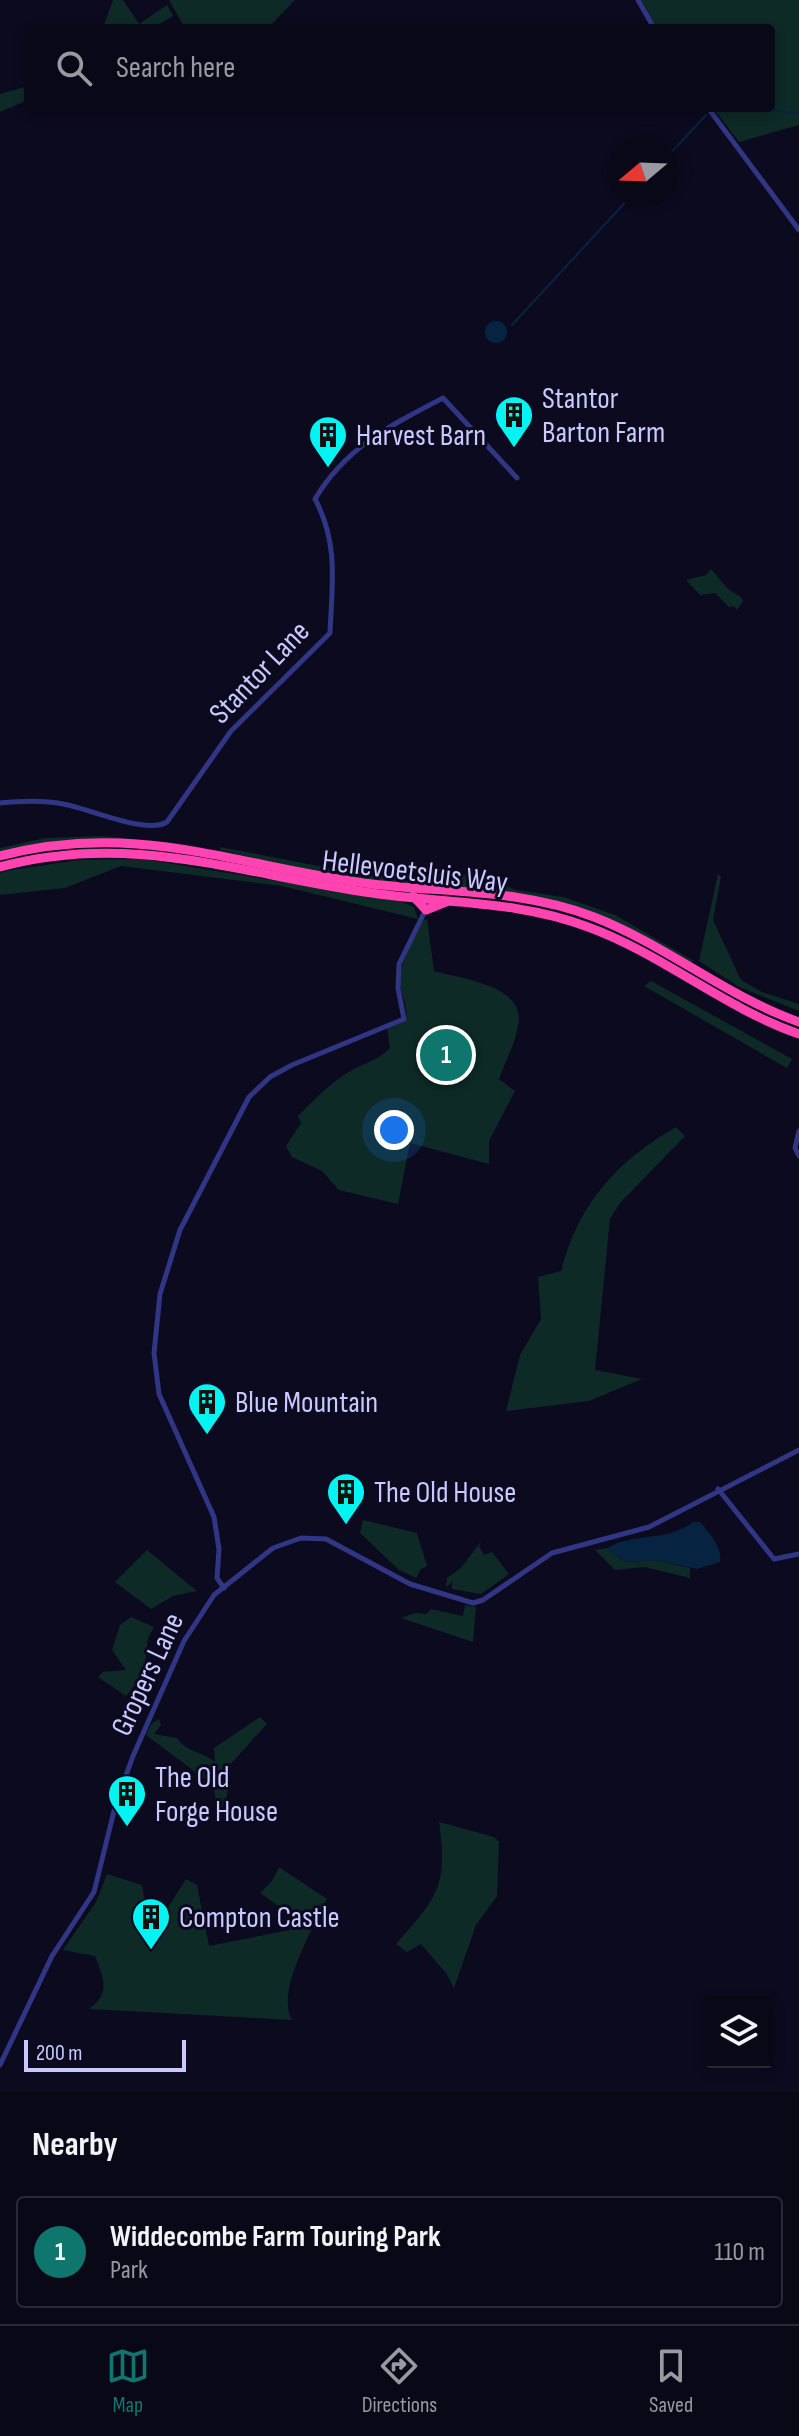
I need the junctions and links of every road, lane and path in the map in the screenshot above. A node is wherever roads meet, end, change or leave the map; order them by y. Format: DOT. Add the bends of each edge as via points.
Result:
graph roads {
  1 [pos="638,0"];
  2 [pos="652,24"];
  3 [pos="711,112"];
  4 [pos="799,230"];
  5 [pos="517,478"];
  6 [pos="0,803"];
  7 [pos="0,856"];
  8 [pos="0,867"];
  9 [pos="413,896"];
  10 [pos="459,900"];
  11 [pos="426,910"];
  12 [pos="799,1022"];
  13 [pos="799,1034"];
  14 [pos="799,1131"];
  15 [pos="799,1156"];
  16 [pos="799,1450"];
  17 [pos="718,1489"];
  18 [pos="799,1554"];
  19 [pos="224,1588"];
  20 [pos="0,2065"];
  1 -- 2 [label="street"];
  3 -- 4 [label="street"];
  5 -- 6 [label="street, Stantor Lane" via="443,398 386,427 351,452 315,499 335,565 330,633 231,731 167,822 144,825 63,804"];
  7 -- 12 [label="highway, Hellevoetsluis Way" via="66,843 131,842 180,846 370,883 532,899 630,932 736,994"];
  8 -- 9 [label="highway, Hellevoetsluis Way" via="56,855 140,852 345,890"];
  9 -- 10 [label="highway, Hellevoetsluis Way"];
  9 -- 11 [label="highway"];
  10 -- 11 [label="highway" via="435,903"];
  10 -- 13 [label="highway, Hellevoetsluis Way" via="536,911 597,930"];
  11 -- 19 [label="street" via="399,964 404,1019 292,1065 249,1097 180,1230 160,1294 154,1353 159,1394 214,1517 217,1578"];
  14 -- 15 [label="street"];
  16 -- 17 [label="street, Gropers Lane"];
  17 -- 18 [label="street" via="774,1559"];
  17 -- 19 [label="street, Gropers Lane" via="649,1527 552,1553 473,1603 410,1584 326,1539 280,1544"];
  19 -- 20 [label="street, Gropers Lane" via="205,1605 184,1641 124,1776 94,1892 52,1956"];
}
